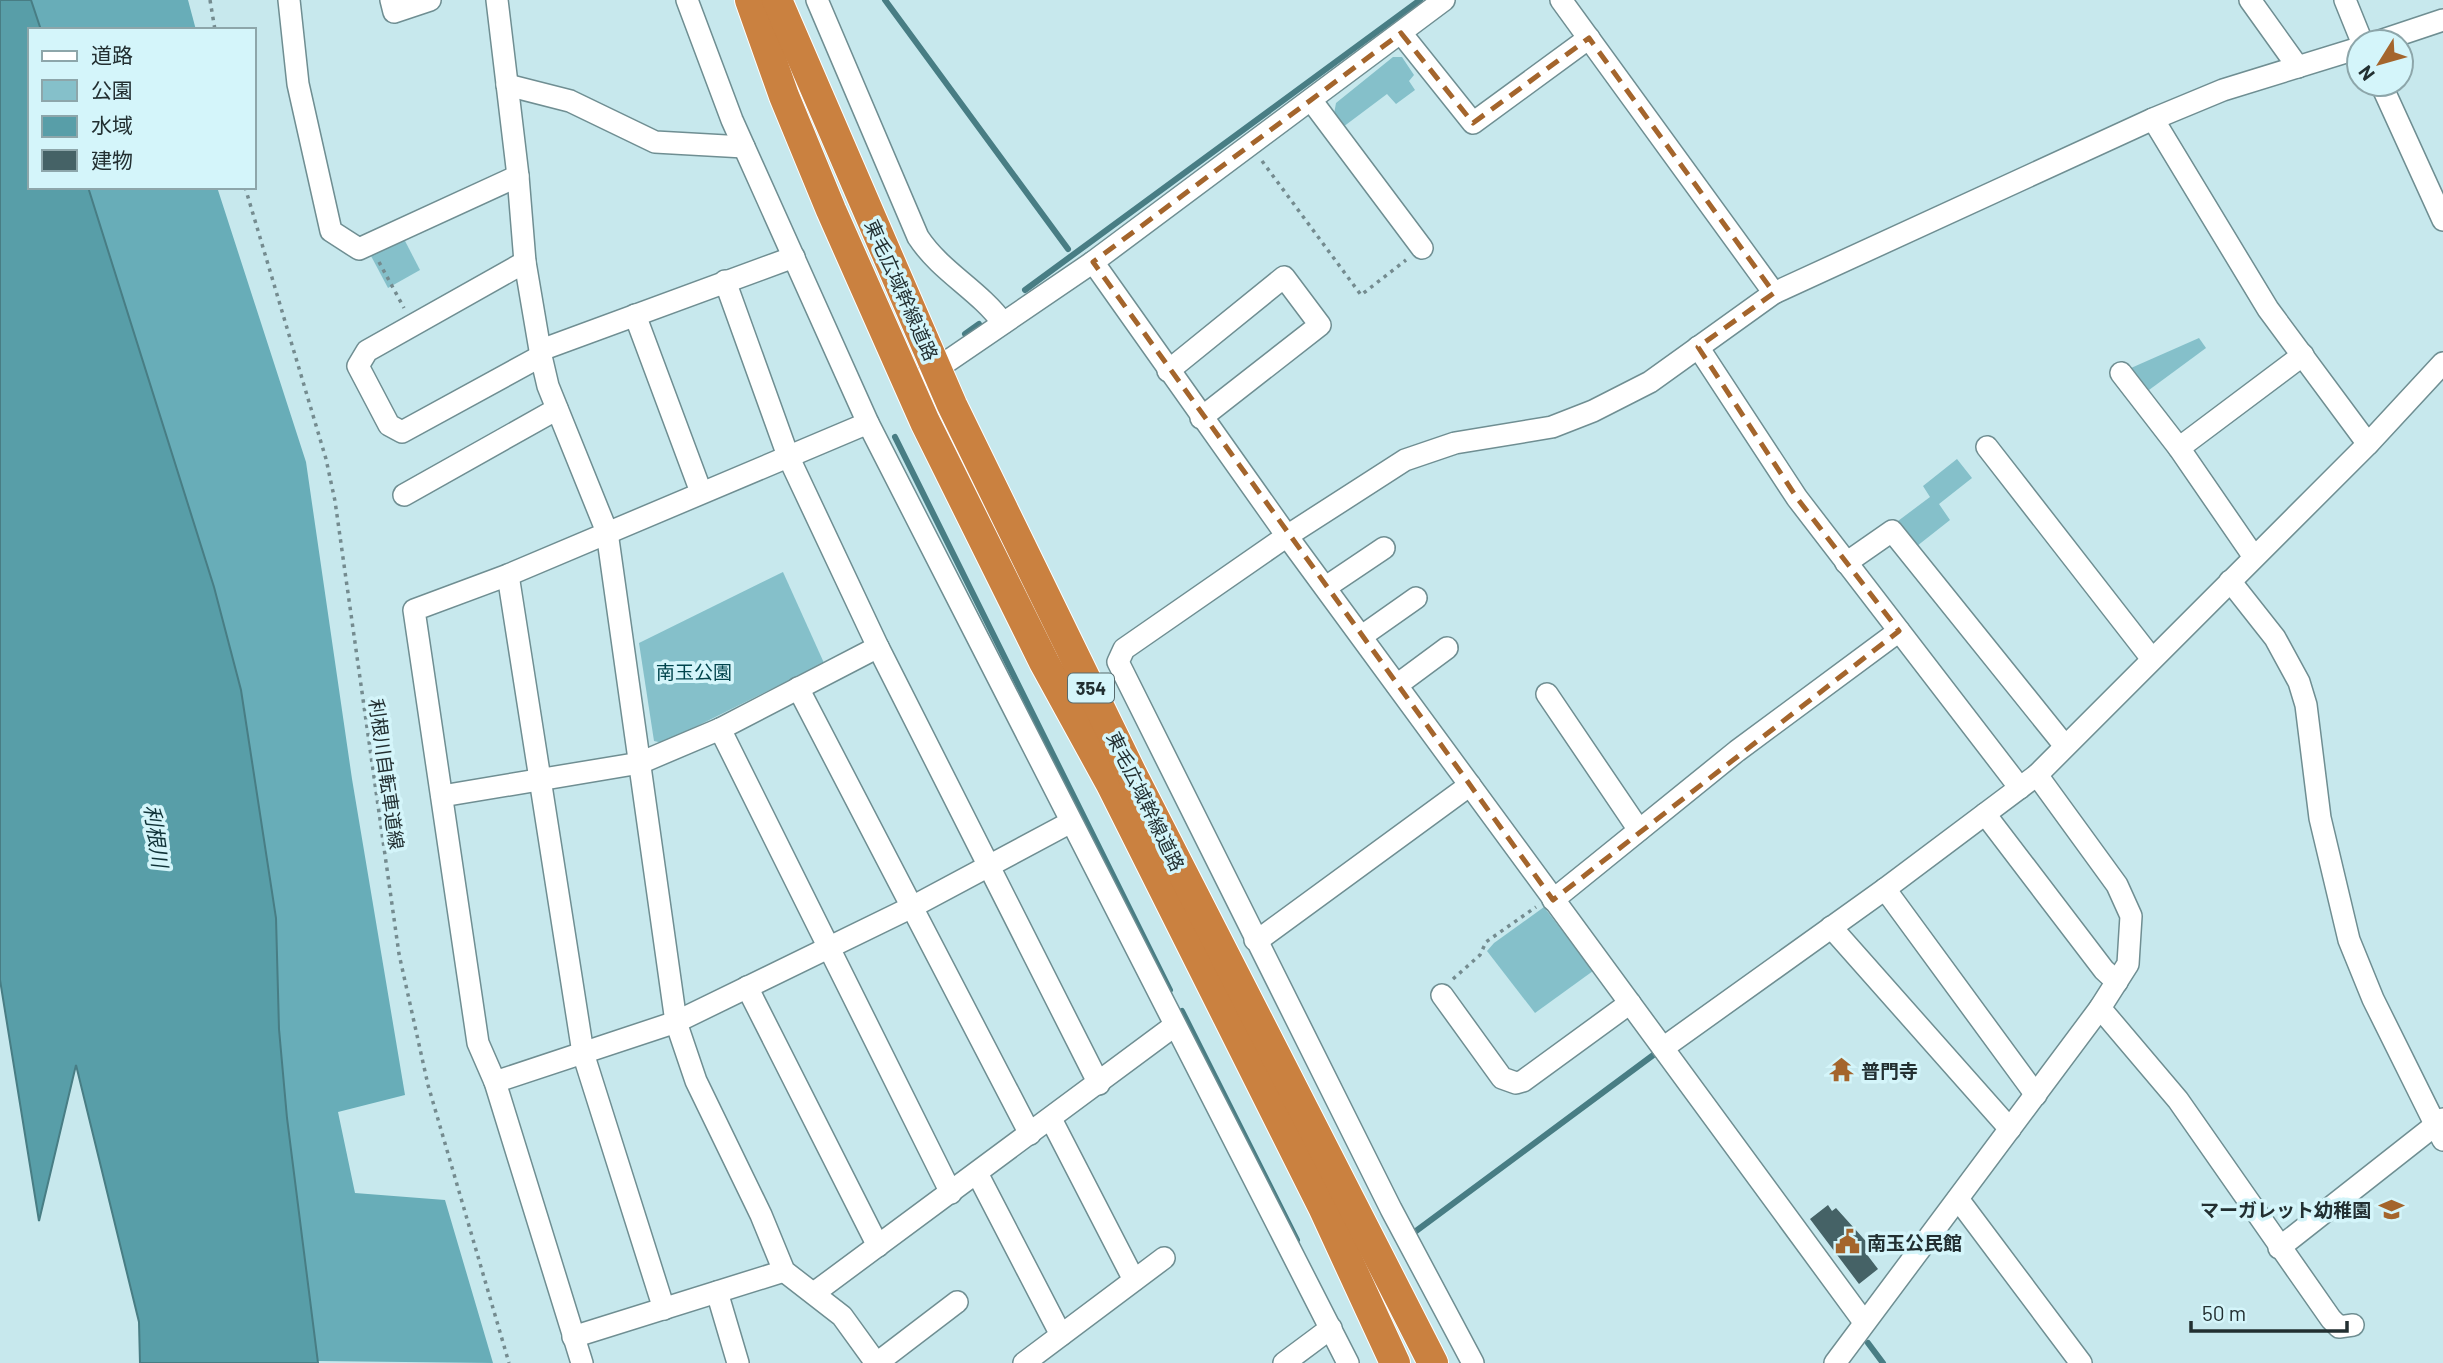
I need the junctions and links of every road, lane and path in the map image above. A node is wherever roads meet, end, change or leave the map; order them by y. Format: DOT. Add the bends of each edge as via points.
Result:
graph roads {
  1 [pos="209,0"];
  2 [pos="289,0"];
  3 [pos="391,0"];
  4 [pos="430,0"];
  5 [pos="497,0"];
  6 [pos="687,0"];
  7 [pos="750,0"];
  8 [pos="777,0"];
  9 [pos="817,0"];
  10 [pos="1444,0"];
  11 [pos="1561,0"];
  12 [pos="2250,0"];
  13 [pos="2345,0"];
  14 [pos="2443,20"];
  15 [pos="215,28"];
  16 [pos="2356,28"];
  17 [pos="2415,29"];
  18 [pos="1401,33"];
  19 [pos="1589,38"];
  20 [pos="2345,52"];
  21 [pos="2298,67"];
  22 [pos="507,85"];
  23 [pos="2387,98"];
  24 [pos="1311,100"];
  25 [pos="2153,119"];
  26 [pos="1250,145"];
  27 [pos="744,147"];
  28 [pos="519,176"];
  29 [pos="246,189"];
  30 [pos="2443,220"];
  31 [pos="370,244"];
  32 [pos="1422,248"];
  33 [pos="794,257"];
  34 [pos="525,262"];
  35 [pos="1093,262"];
  36 [pos="724,281"];
  37 [pos="1774,293"];
  38 [pos="635,315"];
  39 [pos="1003,323"];
  40 [pos="413,325"];
  41 [pos="1698,347"];
  42 [pos="541,353"];
  43 [pos="2303,355"];
  44 [pos="2443,363"];
  45 [pos="937,369"];
  46 [pos="1168,371"];
  47 [pos="2121,373"];
  48 [pos="910,387"];
  49 [pos="557,409"];
  50 [pos="1201,418"];
  51 [pos="868,423"];
  52 [pos="2368,444"];
  53 [pos="1987,447"];
  54 [pos="2179,448"];
  55 [pos="788,456"];
  56 [pos="701,492"];
  57 [pos="404,495"];
  58 [pos="607,532"];
  59 [pos="1287,536"];
  60 [pos="1384,548"];
  61 [pos="2254,557"];
  62 [pos="1846,562"];
  63 [pos="508,575"];
  64 [pos="2230,581"];
  65 [pos="1326,587"];
  66 [pos="1416,598"];
  67 [pos="1899,631"];
  68 [pos="1362,636"];
  69 [pos="878,647"];
  70 [pos="1447,648"];
  71 [pos="2152,659"];
  72 [pos="1397,685"];
  73 [pos="798,688"];
  74 [pos="1547,694"];
  75 [pos="720,729"];
  76 [pos="2065,746"];
  77 [pos="640,763"];
  78 [pos="538,778"];
  79 [pos="2029,781"];
  80 [pos="1470,785"];
  81 [pos="442,796"];
  82 [pos="1985,814"];
  83 [pos="1071,822"];
  84 [pos="1639,830"];
  85 [pos="988,864"];
  86 [pos="1885,889"];
  87 [pos="1553,900"];
  88 [pos="912,907"];
  89 [pos="1831,927"];
  90 [pos="1255,940"];
  91 [pos="828,947"];
  92 [pos="2117,982"];
  93 [pos="747,987"];
  94 [pos="1442,995"];
  95 [pos="1630,1003"];
  96 [pos="2100,1008"];
  97 [pos="676,1022"];
  98 [pos="1174,1026"];
  99 [pos="1663,1048"];
  100 [pos="583,1053"];
  101 [pos="495,1082"];
  102 [pos="1099,1084"];
  103 [pos="2036,1095"];
  104 [pos="1051,1119"];
  105 [pos="2440,1128"];
  106 [pos="2010,1129"];
  107 [pos="1030,1134"];
  108 [pos="977,1173"];
  109 [pos="951,1193"];
  110 [pos="1958,1199"];
  111 [pos="878,1246"];
  112 [pos="2279,1248"];
  113 [pos="1164,1258"];
  114 [pos="784,1271"];
  115 [pos="1134,1280"];
  116 [pos="716,1292"];
  117 [pos="814,1293"];
  118 [pos="957,1302"];
  119 [pos="664,1309"];
  120 [pos="1864,1322"];
  121 [pos="2353,1325"];
  122 [pos="1331,1328"];
  123 [pos="1061,1335"];
  124 [pos="573,1337"];
  125 [pos="871,1361"];
  126 [pos="509,1363"];
  127 [pos="582,1363"];
  128 [pos="738,1363"];
  129 [pos="1024,1363"];
  130 [pos="1284,1363"];
  131 [pos="1348,1363"];
  132 [pos="1395,1363"];
  133 [pos="1433,1363"];
  134 [pos="1473,1363"];
  135 [pos="1835,1363"];
  136 [pos="2081,1363"];
  1 -- 15 [label="path"];
  2 -- 31 [label="street" via="298,84 331,232 359,249"];
  3 -- 4 [label="street" via="394,12"];
  5 -- 22 [label="street"];
  6 -- 27 [label="street"];
  7 -- 48 [label="highway, 東毛広域幹線道路 / 354" via="825,198"];
  8 -- 45 [label="highway, 東毛広域幹線道路 / 354"];
  9 -- 39 [label="street" via="918,237 936,262"];
  10 -- 18 [label="street"];
  11 -- 19 [label="street"];
  12 -- 21 [label="street"];
  13 -- 16 [label="street"];
  14 -- 17 [label="street"];
  18 -- 19 [label="street" via="1473,123"];
  18 -- 24 [label="street"];
  19 -- 37 [label="street"];
  20 -- 21 [label="street"];
  21 -- 25 [label="street" via="2223,90"];
  22 -- 27 [label="street" via="570,102 655,142"];
  22 -- 28 [label="street"];
  23 -- 30 [label="street"];
  24 -- 26 [label="street"];
  24 -- 32 [label="street"];
  25 -- 37 [label="street"];
  25 -- 43 [label="street" via="2268,309"];
  26 -- 32 [label="path" via="1361,295"];
  26 -- 35 [label="street"];
  27 -- 33 [label="street"];
  28 -- 31 [label="street"];
  28 -- 34 [label="street"];
  29 -- 126 [label="path, 利根川自転車道線" via="326,459 399,954 428,1085"];
  31 -- 40 [label="path"];
  33 -- 36 [label="street"];
  33 -- 51 [label="street"];
  34 -- 40 [label="street"];
  34 -- 42 [label="street"];
  35 -- 39 [label="street"];
  35 -- 46 [label="street"];
  36 -- 38 [label="street"];
  36 -- 55 [label="street"];
  37 -- 41 [label="street"];
  38 -- 42 [label="street"];
  38 -- 56 [label="street"];
  39 -- 45 [label="street"];
  40 -- 42 [label="street" via="367,351 358,366 389,425 402,432"];
  41 -- 59 [label="street" via="1650,382 1552,427 1455,443 1405,460"];
  41 -- 62 [label="street" via="1797,498"];
  42 -- 49 [label="street"];
  43 -- 52 [label="street"];
  43 -- 54 [label="street"];
  44 -- 52 [label="street"];
  45 -- 48 [label="street"];
  45 -- 133 [label="highway, 東毛広域幹線道路 / 354" via="1131,772"];
  46 -- 50 [label="street"];
  46 -- 50 [label="street" via="1284,277 1320,325"];
  47 -- 54 [label="street"];
  48 -- 132 [label="highway, 東毛広域幹線道路 / 354" via="1044,662 1111,784 1317,1195"];
  49 -- 57 [label="street"];
  49 -- 58 [label="street"];
  50 -- 59 [label="street"];
  51 -- 55 [label="street"];
  51 -- 83 [label="street"];
  52 -- 61 [label="street"];
  53 -- 71 [label="street"];
  54 -- 61 [label="street"];
  55 -- 56 [label="street"];
  55 -- 69 [label="street"];
  56 -- 58 [label="street"];
  58 -- 63 [label="street"];
  58 -- 77 [label="street"];
  59 -- 65 [label="street"];
  59 -- 90 [label="street" via="1124,649 1118,662"];
  60 -- 65 [label="street"];
  61 -- 64 [label="street"];
  62 -- 67 [label="street"];
  62 -- 76 [label="street" via="1892,531"];
  63 -- 78 [label="street"];
  63 -- 81 [label="street" via="414,610"];
  64 -- 71 [label="street"];
  64 -- 105 [label="street" via="2275,638 2299,682 2320,818 2349,940 2373,999"];
  65 -- 68 [label="street"];
  66 -- 68 [label="street"];
  67 -- 79 [label="street"];
  67 -- 84 [label="street"];
  68 -- 72 [label="street"];
  69 -- 73 [label="street"];
  69 -- 85 [label="street"];
  70 -- 72 [label="street"];
  71 -- 76 [label="street"];
  72 -- 80 [label="street"];
  73 -- 75 [label="street"];
  73 -- 88 [label="street"];
  74 -- 84 [label="street"];
  75 -- 77 [label="street"];
  75 -- 91 [label="street"];
  76 -- 79 [label="street"];
  77 -- 78 [label="street"];
  77 -- 97 [label="street"];
  78 -- 81 [label="street"];
  78 -- 100 [label="street"];
  79 -- 82 [label="street"];
  79 -- 92 [label="street" via="2117,885 2129,907 2131,953"];
  80 -- 87 [label="street"];
  80 -- 90 [label="street"];
  81 -- 101 [label="street" via="478,1043"];
  82 -- 86 [label="street"];
  82 -- 92 [label="street"];
  83 -- 85 [label="street"];
  83 -- 98 [label="street"];
  84 -- 87 [label="street"];
  85 -- 88 [label="street"];
  85 -- 102 [label="street"];
  86 -- 89 [label="street"];
  86 -- 103 [label="street"];
  87 -- 94 [label="path" via="1486,943"];
  87 -- 95 [label="street"];
  88 -- 91 [label="street"];
  88 -- 107 [label="street"];
  89 -- 99 [label="street"];
  89 -- 106 [label="street"];
  90 -- 134 [label="street"];
  91 -- 93 [label="street"];
  91 -- 109 [label="street"];
  92 -- 96 [label="street"];
  93 -- 97 [label="street"];
  93 -- 111 [label="street"];
  94 -- 95 [label="street" via="1502,1078 1516,1083"];
  95 -- 99 [label="street"];
  96 -- 103 [label="street"];
  96 -- 112 [label="street" via="2178,1100"];
  97 -- 100 [label="street"];
  97 -- 114 [label="street" via="696,1081"];
  98 -- 102 [label="street"];
  98 -- 122 [label="street"];
  99 -- 120 [label="street"];
  100 -- 101 [label="street"];
  100 -- 119 [label="street"];
  101 -- 124 [label="street"];
  102 -- 104 [label="street"];
  103 -- 106 [label="street"];
  104 -- 107 [label="street"];
  104 -- 115 [label="street"];
  105 -- 112 [label="street"];
  106 -- 110 [label="street"];
  107 -- 108 [label="street"];
  108 -- 109 [label="street"];
  108 -- 123 [label="street"];
  109 -- 111 [label="street"];
  110 -- 120 [label="street"];
  110 -- 136 [label="street"];
  111 -- 117 [label="street"];
  112 -- 121 [label="street" via="2339,1327"];
  113 -- 115 [label="street"];
  114 -- 116 [label="street"];
  114 -- 117 [label="street"];
  115 -- 123 [label="street"];
  116 -- 119 [label="street"];
  116 -- 128 [label="street"];
  117 -- 125 [label="street" via="842,1316"];
  118 -- 125 [label="street"];
  119 -- 124 [label="street"];
  120 -- 135 [label="street"];
  122 -- 130 [label="street"];
  122 -- 131 [label="street"];
  123 -- 129 [label="street"];
  124 -- 127 [label="street"];
}
